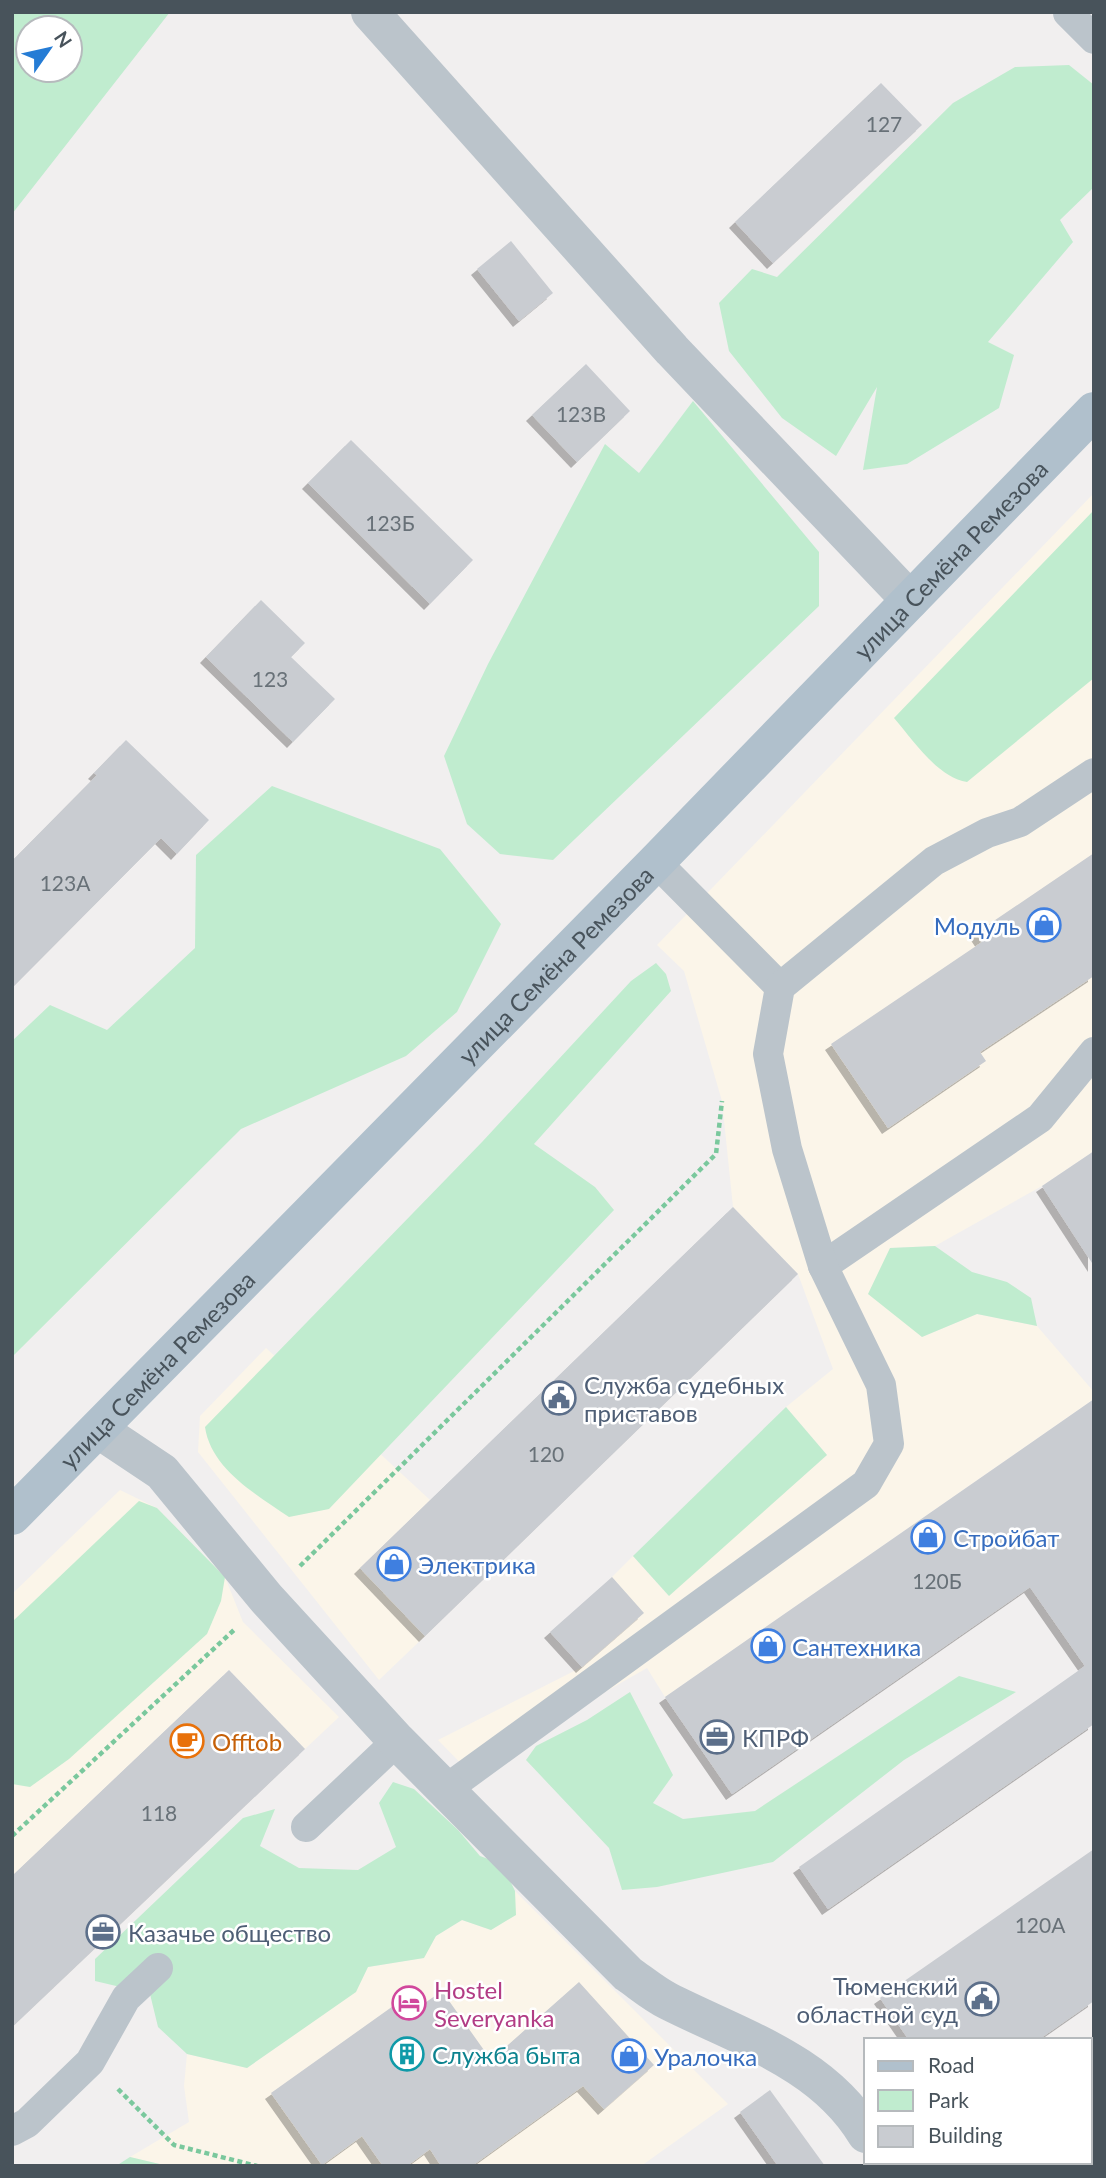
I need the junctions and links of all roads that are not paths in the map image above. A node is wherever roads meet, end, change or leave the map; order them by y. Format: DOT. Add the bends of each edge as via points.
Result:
graph roads {
  1 [pos="370,12"];
  2 [pos="1068,13"];
  3 [pos="1094,38"];
  4 [pos="1094,411"];
  5 [pos="910,600"];
  6 [pos="1094,774"];
  7 [pos="656,862"];
  8 [pos="780,987"];
  9 [pos="1094,1052"];
  10 [pos="823,1266"];
  11 [pos="99,1430"];
  12 [pos="12,1516"];
  13 [pos="397,1741"];
  14 [pos="445,1790"];
  15 [pos="306,1827"];
  16 [pos="158,1968"];
  17 [pos="864,2130"];
  18 [pos="12,2132"];
  1 -- 5 [label="street" via="672,350"];
  2 -- 3 [label="lane"];
  4 -- 5 [label="main road, улица Семёна Ремезова"];
  5 -- 7 [label="main road, улица Семёна Ремезова"];
  6 -- 8 [label="lane" via="1020,822 987,833 934,861"];
  7 -- 8 [label="lane"];
  7 -- 11 [label="main road, улица Семёна Ремезова"];
  8 -- 10 [label="lane" via="768,1054 787,1149"];
  9 -- 10 [label="lane" via="1040,1118"];
  10 -- 14 [label="lane" via="881,1385 889,1444 866,1484"];
  11 -- 12 [label="main road, улица Семёна Ремезова"];
  11 -- 13 [label="street" via="162,1472 266,1598"];
  13 -- 14 [label="street"];
  13 -- 15 [label="lane"];
  14 -- 17 [label="street" via="628,1974 665,1999 814,2075"];
  16 -- 18 [label="lane" via="126,1998 90,2062"];
}
